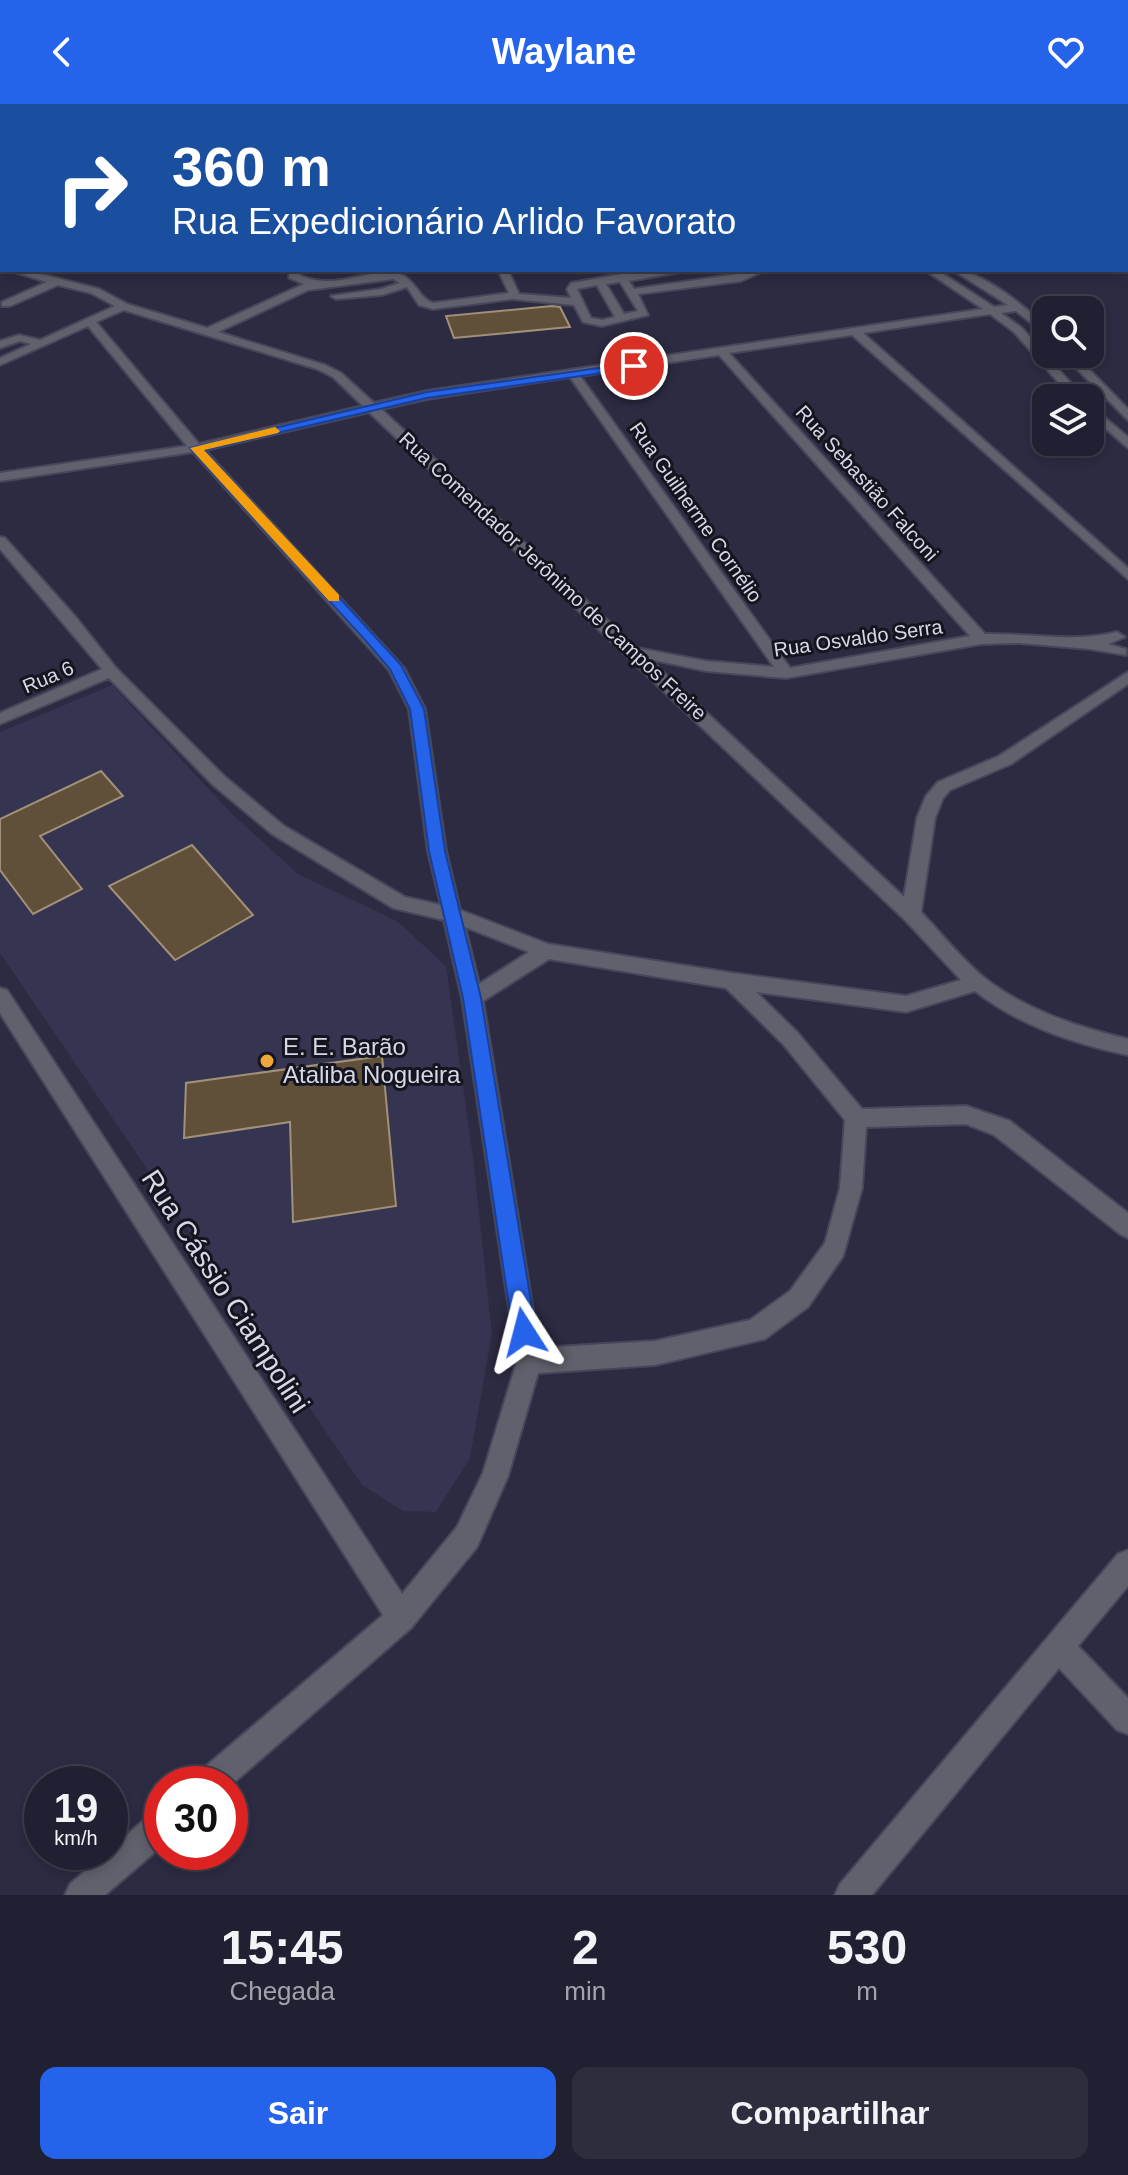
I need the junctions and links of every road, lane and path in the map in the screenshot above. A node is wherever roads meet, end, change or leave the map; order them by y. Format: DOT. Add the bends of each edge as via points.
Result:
graph roads {
  1 [pos="520,104"];
  2 [pos="540,104"];
  3 [pos="21,272"];
  4 [pos="294,272"];
  5 [pos="399,272"];
  6 [pos="504,272"];
  7 [pos="668,272"];
  8 [pos="756,272"];
  9 [pos="933,272"];
  10 [pos="961,272"];
  11 [pos="622,277"];
  12 [pos="599,280"];
  13 [pos="57,281"];
  14 [pos="410,283"];
  15 [pos="317,286"];
  16 [pos="563,287"];
  17 [pos="512,292"];
  18 [pos="632,292"];
  19 [pos="287,296"];
  20 [pos="579,302"];
  21 [pos="6,304"];
  22 [pos="123,306"];
  23 [pos="1018,307"];
  24 [pos="995,311"];
  25 [pos="622,320"];
  26 [pos="1032,320"];
  27 [pos="90,322"];
  28 [pos="208,332"];
  29 [pos="856,333"];
  30 [pos="41,343"];
  31 [pos="0,345"];
  32 [pos="723,353"];
  33 [pos="0,362"];
  34 [pos="1082,368"];
  35 [pos="574,375"];
  36 [pos="1066,384"];
  37 [pos="373,406"];
  38 [pos="1128,416"];
  39 [pos="1104,422"];
  40 [pos="1128,444"];
  41 [pos="196,448"];
  42 [pos="0,477"];
  43 [pos="0,541"];
  44 [pos="1128,575"];
  45 [pos="981,639"];
  46 [pos="1124,646"];
  47 [pos="631,651"];
  48 [pos="111,671"];
  49 [pos="786,673"];
  50 [pos="1126,678"];
  51 [pos="0,719"];
  52 [pos="911,914"];
  53 [pos="454,915"];
  54 [pos="546,951"];
  55 [pos="732,981"];
  56 [pos="977,983"];
  57 [pos="0,996"];
  58 [pos="472,998"];
  59 [pos="1128,1047"];
  60 [pos="856,1118"];
  61 [pos="1128,1227"];
  62 [pos="529,1361"];
  63 [pos="1128,1564"];
  64 [pos="401,1618"];
  65 [pos="1060,1648"];
  66 [pos="1128,1719"];
  67 [pos="230,1766"];
  68 [pos="144,1841"];
  69 [pos="81,1895"];
  70 [pos="851,1895"];
  1 -- 2 [label="street"];
  3 -- 13 [label="street, Rua Comendador Jerônimo de Campos Freire"];
  4 -- 15 [label="street" via="293,276"];
  5 -- 14 [label="street"];
  5 -- 15 [label="street"];
  6 -- 17 [label="street"];
  7 -- 11 [label="street"];
  8 -- 18 [label="street"];
  9 -- 24 [label="street"];
  10 -- 23 [label="street"];
  11 -- 12 [label="street"];
  11 -- 18 [label="street"];
  12 -- 16 [label="street"];
  12 -- 25 [label="street"];
  13 -- 21 [label="street"];
  13 -- 22 [label="street, Rua Comendador Jerônimo de Campos Freire" via="95,291"];
  14 -- 17 [label="street" via="423,303 433,306"];
  14 -- 19 [label="street" via="368,294"];
  15 -- 19 [label="street"];
  16 -- 17 [label="street"];
  16 -- 20 [label="street" via="572,289"];
  17 -- 20 [label="street"];
  18 -- 25 [label="street" via="644,313"];
  19 -- 28 [label="street"];
  20 -- 25 [label="street" via="587,320"];
  22 -- 27 [label="street"];
  22 -- 28 [label="street, Rua Comendador Jerônimo de Campos Freire"];
  23 -- 24 [label="street"];
  23 -- 26 [label="street"];
  24 -- 29 [label="street"];
  24 -- 36 [label="street"];
  27 -- 30 [label="street"];
  27 -- 41 [label="street"];
  28 -- 37 [label="street, Rua Comendador Jerônimo de Campos Freire" via="321,367"];
  29 -- 32 [label="street"];
  29 -- 44 [label="street"];
  30 -- 31 [label="street" via="19,338"];
  30 -- 33 [label="street"];
  32 -- 35 [label="street"];
  32 -- 45 [label="street, Rua Sebastião Falconi"];
  34 -- 38 [label="street"];
  35 -- 37 [label="street"];
  35 -- 49 [label="street, Rua Guilherme Cornélio"];
  37 -- 41 [label="street"];
  37 -- 47 [label="street, Rua Comendador Jerônimo de Campos Freire"];
  39 -- 40 [label="street"];
  41 -- 42 [label="street"];
  41 -- 53 [label="street" via="396,668 417,709 437,851"];
  43 -- 48 [label="street"];
  45 -- 46 [label="street, Rua Osvaldo Serra"];
  45 -- 49 [label="street, Rua Osvaldo Serra"];
  46 -- 50 [label="street"];
  47 -- 49 [label="street, Rua Osvaldo Serra" via="706,666"];
  47 -- 52 [label="street, Rua Comendador Jerônimo de Campos Freire"];
  48 -- 51 [label="street, Rua 6"];
  48 -- 53 [label="street" via="218,780 278,830 400,903"];
  50 -- 52 [label="street" via="1005,760 944,786 926,818"];
  52 -- 56 [label="street, Rua Comendador Jerônimo de Campos Freire"];
  53 -- 54 [label="street"];
  53 -- 58 [label="street"];
  54 -- 55 [label="street"];
  54 -- 58 [label="street"];
  55 -- 56 [label="street" via="906,1004"];
  55 -- 60 [label="street" via="790,1038"];
  56 -- 59 [label="street, Rua Comendador Jerônimo de Campos Freire" via="1070,1031"];
  57 -- 64 [label="street, Rua Cássio Ciampolini"];
  58 -- 62 [label="street"];
  60 -- 61 [label="street" via="966,1115 1002,1128"];
  60 -- 62 [label="street" via="851,1188 835,1248 799,1299 756,1331 655,1353"];
  62 -- 64 [label="street" via="495,1476 467,1537"];
  63 -- 65 [label="street"];
  64 -- 67 [label="street"];
  65 -- 66 [label="street"];
  65 -- 70 [label="street"];
  68 -- 69 [label="street"];
}
